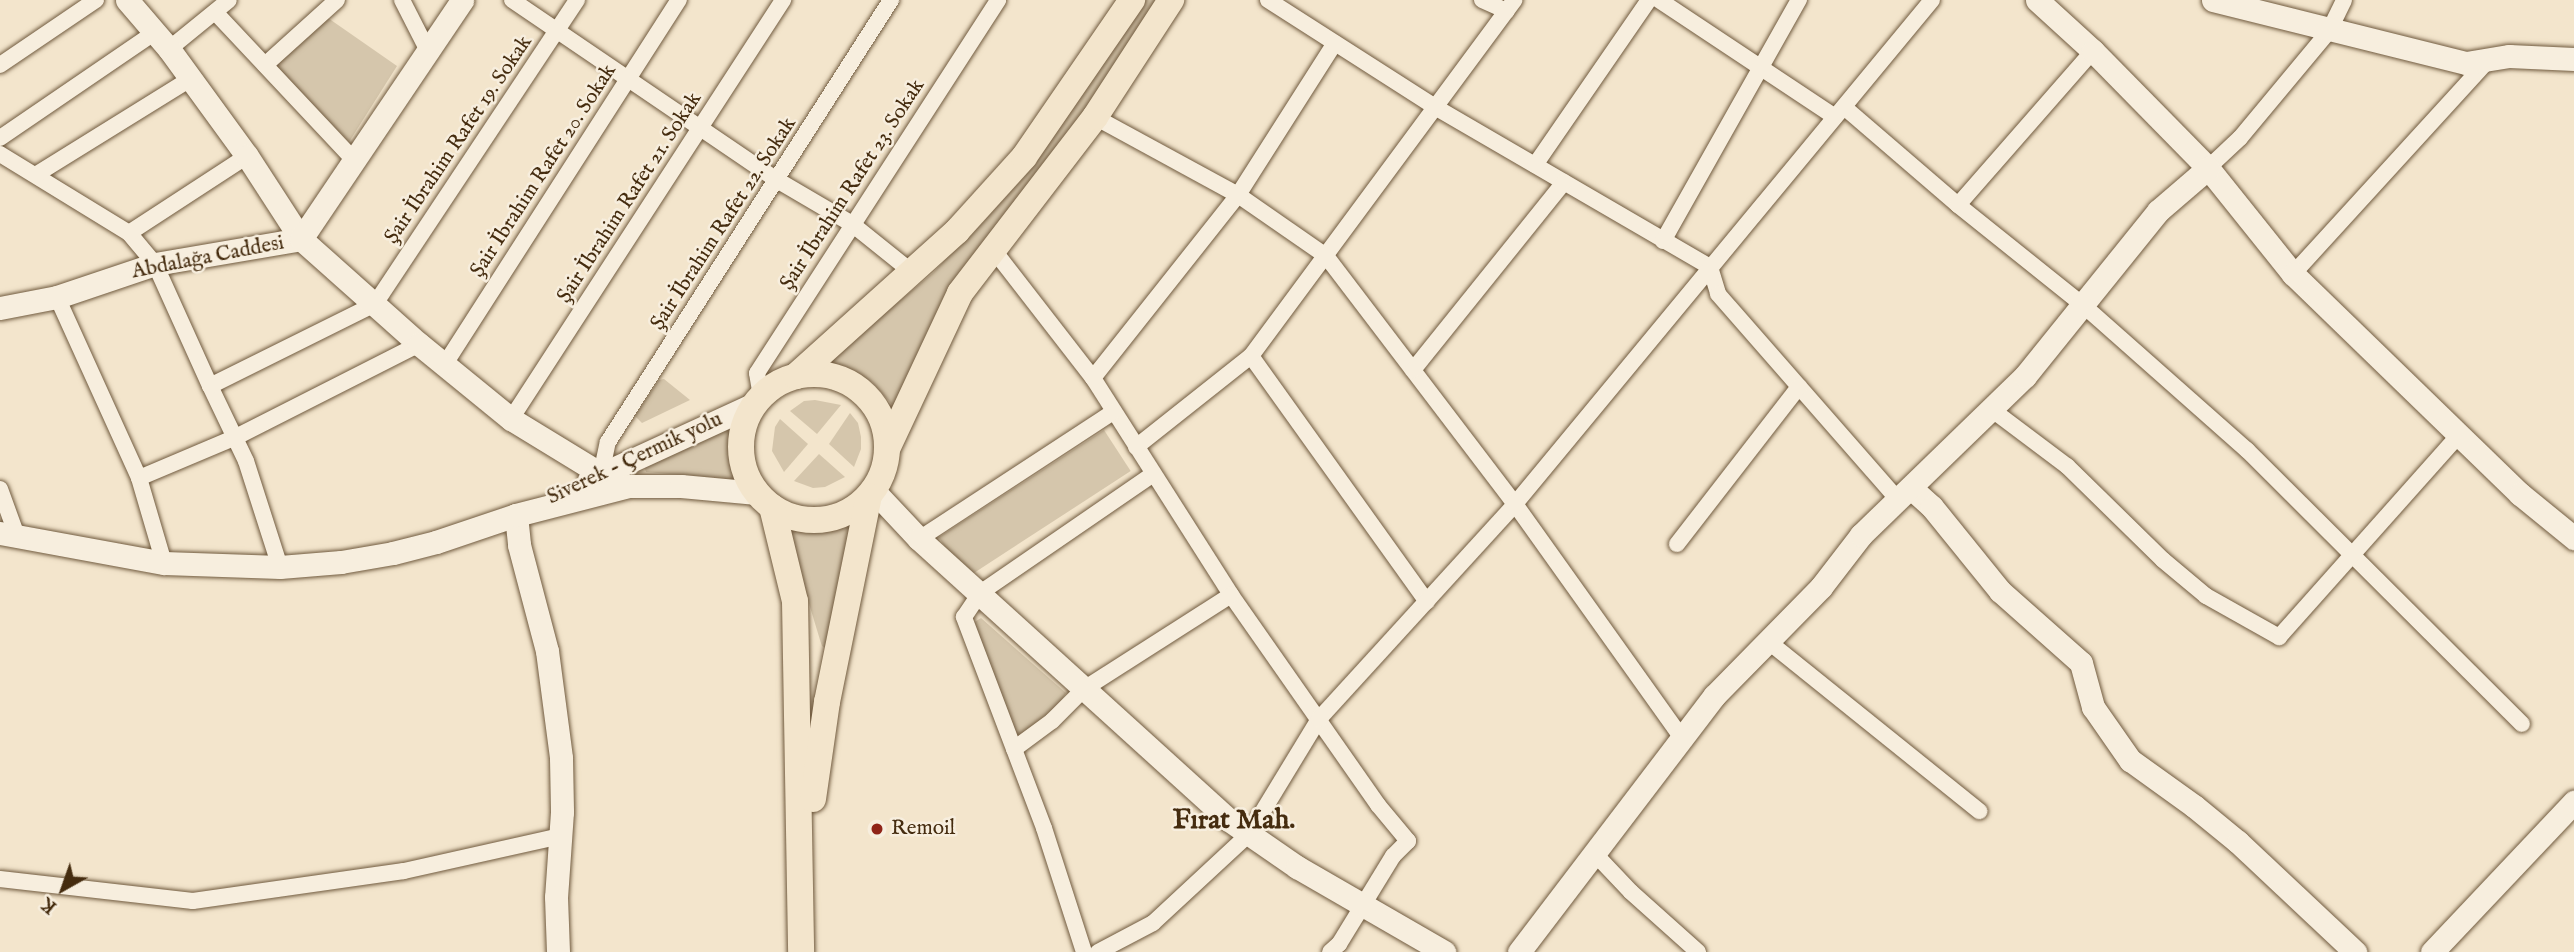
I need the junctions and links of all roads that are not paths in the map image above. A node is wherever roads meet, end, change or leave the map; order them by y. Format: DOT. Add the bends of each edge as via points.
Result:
graph roads {
  1 [pos="96,0"];
  2 [pos="127,0"];
  3 [pos="229,0"];
  4 [pos="337,0"];
  5 [pos="402,0"];
  6 [pos="462,0"];
  7 [pos="512,0"];
  8 [pos="577,0"];
  9 [pos="679,0"];
  10 [pos="783,0"];
  11 [pos="891,0"];
  12 [pos="998,0"];
  13 [pos="1132,0"];
  14 [pos="1171,0"];
  15 [pos="1268,0"];
  16 [pos="1482,0"];
  17 [pos="1649,0"];
  18 [pos="1659,0"];
  19 [pos="1799,0"];
  20 [pos="1932,0"];
  21 [pos="2037,0"];
  22 [pos="2344,0"];
  23 [pos="2219,1"];
  24 [pos="1510,5"];
  25 [pos="215,12"];
  26 [pos="2329,30"];
  27 [pos="557,31"];
  28 [pos="161,41"];
  29 [pos="1335,43"];
  30 [pos="428,51"];
  31 [pos="2093,51"];
  32 [pos="2574,59"];
  33 [pos="2489,60"];
  34 [pos="0,65"];
  35 [pos="265,65"];
  36 [pos="1760,68"];
  37 [pos="628,78"];
  38 [pos="190,79"];
  39 [pos="1435,107"];
  40 [pos="1839,112"];
  41 [pos="1095,117"];
  42 [pos="701,128"];
  43 [pos="0,138"];
  44 [pos="0,154"];
  45 [pos="247,156"];
  46 [pos="355,161"];
  47 [pos="1535,165"];
  48 [pos="2208,168"];
  49 [pos="37,174"];
  50 [pos="777,180"];
  51 [pos="1563,182"];
  52 [pos="1238,195"];
  53 [pos="1958,205"];
  54 [pos="852,224"];
  55 [pos="129,233"];
  56 [pos="301,239"];
  57 [pos="1663,241"];
  58 [pos="992,248"];
  59 [pos="1326,256"];
  60 [pos="155,264"];
  61 [pos="1710,267"];
  62 [pos="912,272"];
  63 [pos="2293,274"];
  64 [pos="57,297"];
  65 [pos="375,304"];
  66 [pos="2083,304"];
  67 [pos="0,308"];
  68 [pos="419,344"];
  69 [pos="1251,356"];
  70 [pos="445,364"];
  71 [pos="1413,370"];
  72 [pos="796,376"];
  73 [pos="1093,378"];
  74 [pos="210,386"];
  75 [pos="1799,387"];
  76 [pos="757,400"];
  77 [pos="1991,409"];
  78 [pos="1113,412"];
  79 [pos="511,419"];
  80 [pos="2459,435"];
  81 [pos="236,437"];
  82 [pos="1136,447"];
  83 [pos="887,449"];
  84 [pos="601,474"];
  85 [pos="1153,474"];
  86 [pos="139,478"];
  87 [pos="629,486"];
  88 [pos="0,489"];
  89 [pos="871,493"];
  90 [pos="1905,495"];
  91 [pos="764,500"];
  92 [pos="1515,505"];
  93 [pos="516,515"];
  94 [pos="9,535"];
  95 [pos="2574,538"];
  96 [pos="919,539"];
  97 [pos="1677,544"];
  98 [pos="2354,554"];
  99 [pos="164,563"];
  100 [pos="279,567"];
  101 [pos="980,593"];
  102 [pos="1231,595"];
  103 [pos="1427,602"];
  104 [pos="1769,642"];
  105 [pos="1084,689"];
  106 [pos="1319,719"];
  107 [pos="2522,724"];
  108 [pos="1681,737"];
  109 [pos="1014,749"];
  110 [pos="2574,802"];
  111 [pos="1979,811"];
  112 [pos="1249,834"];
  113 [pos="560,836"];
  114 [pos="1595,854"];
  115 [pos="802,877"];
  116 [pos="0,879"];
  117 [pos="1364,904"];
  118 [pos="558,952"];
  119 [pos="801,952"];
  120 [pos="1084,952"];
  121 [pos="1098,952"];
  122 [pos="1329,952"];
  123 [pos="1444,952"];
  124 [pos="1519,952"];
  125 [pos="1698,952"];
  126 [pos="2355,952"];
  127 [pos="2432,952"];
  1 -- 34 [label="street"];
  2 -- 28 [label="street"];
  3 -- 25 [label="street"];
  4 -- 35 [label="street"];
  5 -- 30 [label="street"];
  6 -- 30 [label="street, Abdalağa Caddesi"];
  7 -- 27 [label="street"];
  8 -- 27 [label="street, Şair İbrahim Rafet 19. Sokak"];
  9 -- 37 [label="street, Şair İbrahim Rafet 20. Sokak"];
  10 -- 42 [label="street, Şair İbrahim Rafet 21. Sokak"];
  11 -- 50 [label="street, Şair İbrahim Rafet 22. Sokak"];
  12 -- 54 [label="street, Şair İbrahim Rafet 23. Sokak"];
  13 -- 62 [label="main road" via="1024,157 957,231"];
  14 -- 41 [label="main road"];
  15 -- 29 [label="street"];
  16 -- 24 [label="street"];
  17 -- 47 [label="street"];
  18 -- 36 [label="street"];
  19 -- 36 [label="street"];
  20 -- 40 [label="street"];
  21 -- 31 [label="street"];
  22 -- 26 [label="street"];
  23 -- 26 [label="street"];
  24 -- 39 [label="street"];
  25 -- 28 [label="street"];
  25 -- 35 [label="street"];
  26 -- 33 [label="street" via="2466,63"];
  26 -- 48 [label="street" via="2240,138"];
  27 -- 37 [label="street"];
  27 -- 65 [label="street, Şair İbrahim Rafet 19. Sokak"];
  28 -- 38 [label="street"];
  28 -- 43 [label="street"];
  29 -- 39 [label="street"];
  29 -- 52 [label="street"];
  30 -- 46 [label="street, Abdalağa Caddesi"];
  31 -- 48 [label="street"];
  31 -- 53 [label="street"];
  32 -- 33 [label="street"];
  33 -- 63 [label="street"];
  35 -- 46 [label="street"];
  36 -- 40 [label="street"];
  36 -- 57 [label="street"];
  37 -- 42 [label="street"];
  37 -- 70 [label="street, Şair İbrahim Rafet 20. Sokak"];
  38 -- 45 [label="street"];
  38 -- 49 [label="street"];
  39 -- 47 [label="street"];
  39 -- 59 [label="street"];
  40 -- 53 [label="street"];
  40 -- 61 [label="street"];
  41 -- 52 [label="street"];
  41 -- 58 [label="main road"];
  42 -- 50 [label="street"];
  42 -- 79 [label="street, Şair İbrahim Rafet 21. Sokak"];
  44 -- 49 [label="street"];
  45 -- 55 [label="street"];
  45 -- 56 [label="street"];
  46 -- 56 [label="street, Abdalağa Caddesi"];
  47 -- 51 [label="street"];
  48 -- 63 [label="street"];
  48 -- 66 [label="street" via="2158,211"];
  49 -- 55 [label="street"];
  50 -- 54 [label="street"];
  50 -- 84 [label="street, Şair İbrahim Rafet 22. Sokak" via="608,442"];
  51 -- 57 [label="street"];
  51 -- 71 [label="street"];
  52 -- 59 [label="street"];
  52 -- 73 [label="street"];
  53 -- 66 [label="street"];
  54 -- 62 [label="street"];
  54 -- 76 [label="street, Şair İbrahim Rafet 23. Sokak" via="757,373"];
  55 -- 60 [label="street"];
  56 -- 60 [label="street, Abdalağa Caddesi"];
  56 -- 65 [label="street"];
  57 -- 61 [label="street"];
  58 -- 73 [label="street"];
  58 -- 83 [label="main road" via="960,293"];
  59 -- 69 [label="street"];
  59 -- 71 [label="street"];
  60 -- 64 [label="street, Abdalağa Caddesi"];
  60 -- 74 [label="street"];
  61 -- 75 [label="street" via="1718,294"];
  61 -- 92 [label="street"];
  62 -- 72 [label="main road"];
  63 -- 80 [label="street"];
  64 -- 67 [label="street, Abdalağa Caddesi"];
  64 -- 86 [label="street"];
  65 -- 68 [label="street"];
  65 -- 74 [label="street"];
  66 -- 77 [label="street" via="2025,376"];
  66 -- 98 [label="street" via="2247,450"];
  68 -- 70 [label="street"];
  68 -- 81 [label="street"];
  69 -- 82 [label="street"];
  69 -- 103 [label="street"];
  70 -- 79 [label="street"];
  71 -- 92 [label="street"];
  72 -- 76 [label="main road" via="777,383"];
  72 -- 83 [label="main road" via="816,374 852,384 878,412"];
  73 -- 78 [label="street"];
  74 -- 81 [label="street"];
  75 -- 90 [label="street"];
  75 -- 97 [label="street"];
  76 -- 84 [label="street, Siverek - Çermik yolu"];
  76 -- 91 [label="main road" via="741,439 744,467"];
  77 -- 90 [label="street"];
  77 -- 98 [label="street" via="2067,466 2206,596 2279,637"];
  78 -- 82 [label="street"];
  78 -- 96 [label="street"];
  79 -- 84 [label="street"];
  80 -- 95 [label="street"];
  80 -- 98 [label="street"];
  81 -- 86 [label="street"];
  81 -- 100 [label="street"];
  82 -- 85 [label="street"];
  83 -- 89 [label="main road" via="881,478"];
  84 -- 87 [label="street"];
  84 -- 93 [label="street, Siverek - Çermik yolu"];
  85 -- 101 [label="street"];
  85 -- 102 [label="street"];
  86 -- 99 [label="street"];
  87 -- 91 [label="street, Siverek - Çermik yolu" via="681,486"];
  87 -- 93 [label="street, Siverek - Çermik yolu"];
  88 -- 94 [label="street"];
  89 -- 91 [label="main road" via="833,518 812,520 791,517"];
  89 -- 96 [label="street"];
  89 -- 115 [label="main road" via="827,702"];
  90 -- 104 [label="street" via="1861,535 1821,587"];
  90 -- 126 [label="street" via="1932,507 2000,591 2081,663 2093,707 2130,760 2229,835"];
  91 -- 115 [label="main road" via="795,601"];
  92 -- 103 [label="street"];
  92 -- 108 [label="street"];
  93 -- 100 [label="street, Siverek - Çermik yolu" via="393,553"];
  93 -- 113 [label="street" via="519,545 548,651 561,758"];
  94 -- 99 [label="street, Siverek - Çermik yolu"];
  96 -- 101 [label="street"];
  98 -- 107 [label="street"];
  99 -- 100 [label="street, Siverek - Çermik yolu"];
  101 -- 105 [label="street"];
  101 -- 109 [label="street" via="964,617"];
  102 -- 105 [label="street"];
  102 -- 106 [label="street"];
  103 -- 106 [label="street"];
  104 -- 108 [label="street" via="1714,696"];
  104 -- 111 [label="street"];
  105 -- 109 [label="street"];
  105 -- 112 [label="street"];
  106 -- 112 [label="street"];
  106 -- 117 [label="street" via="1408,841 1393,856"];
  108 -- 114 [label="street"];
  109 -- 120 [label="street"];
  110 -- 127 [label="street"];
  112 -- 117 [label="street"];
  112 -- 121 [label="street" via="1153,923"];
  113 -- 116 [label="street" via="404,872 194,901"];
  113 -- 118 [label="street"];
  114 -- 124 [label="street"];
  114 -- 125 [label="street"];
  115 -- 119 [label="main road"];
  117 -- 122 [label="street"];
  117 -- 123 [label="street"];
}
